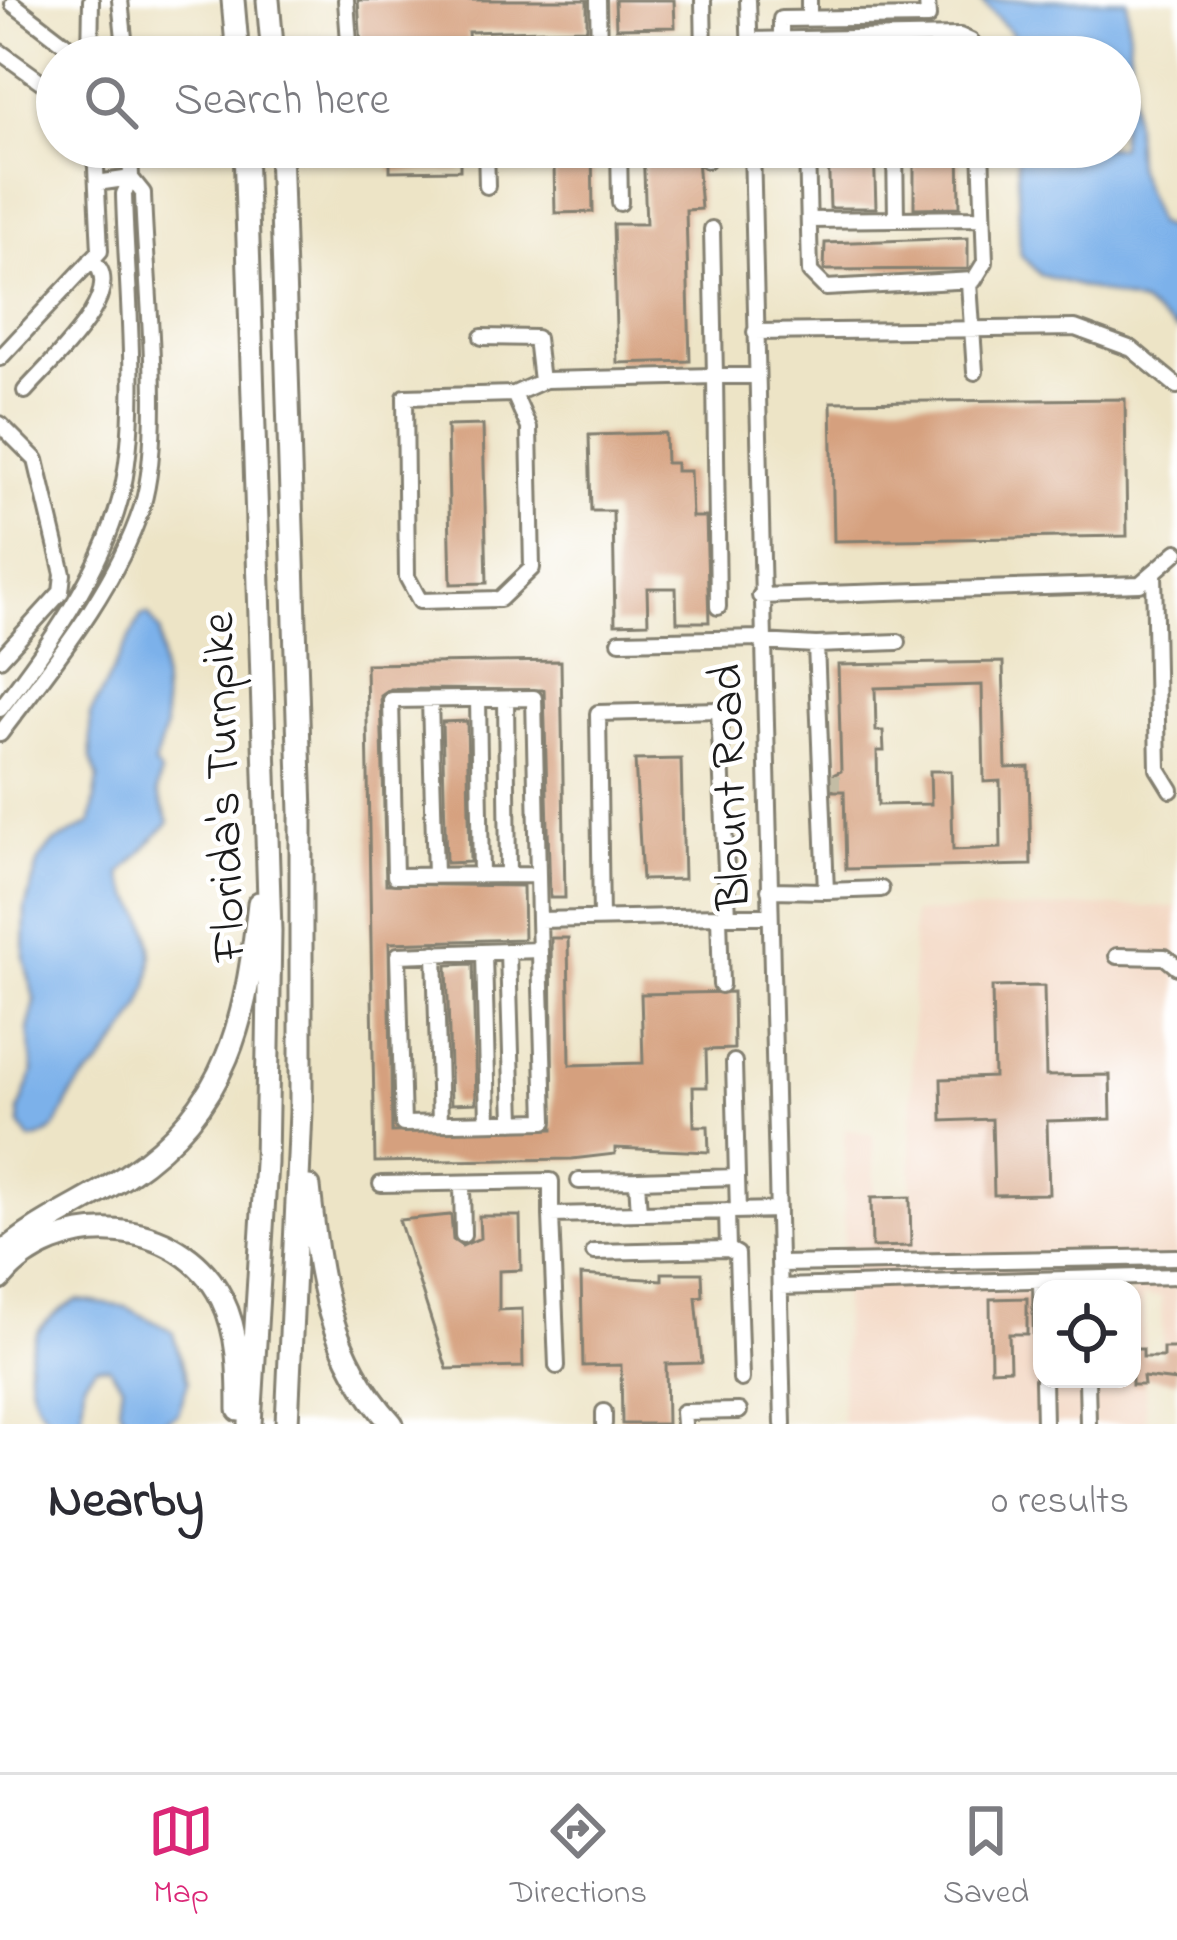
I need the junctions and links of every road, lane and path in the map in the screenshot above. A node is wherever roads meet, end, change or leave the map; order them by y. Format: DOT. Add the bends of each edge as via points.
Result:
graph roads {
  1 [pos="91,0"];
  2 [pos="120,0"];
  3 [pos="233,0"];
  4 [pos="268,0"];
  5 [pos="346,0"];
  6 [pos="598,0"];
  7 [pos="704,0"];
  8 [pos="748,0"];
  9 [pos="809,0"];
  10 [pos="927,0"];
  11 [pos="13,4"];
  12 [pos="809,19"];
  13 [pos="57,36"];
  14 [pos="88,36"];
  15 [pos="124,36"];
  16 [pos="236,36"];
  17 [pos="271,36"];
  18 [pos="349,36"];
  19 [pos="599,36"];
  20 [pos="704,36"];
  21 [pos="749,36"];
  22 [pos="781,36"];
  23 [pos="0,52"];
  24 [pos="36,78"];
  25 [pos="96,168"];
  26 [pos="131,168"];
  27 [pos="246,168"];
  28 [pos="281,168"];
  29 [pos="487,168"];
  30 [pos="619,168"];
  31 [pos="752,168"];
  32 [pos="808,168"];
  33 [pos="895,168"];
  34 [pos="982,168"];
  35 [pos="131,178"];
  36 [pos="97,184"];
  37 [pos="487,186"];
  38 [pos="620,202"];
  39 [pos="983,218"];
  40 [pos="896,219"];
  41 [pos="809,220"];
  42 [pos="712,229"];
  43 [pos="91,260"];
  44 [pos="969,283"];
  45 [pos="973,327"];
  46 [pos="755,332"];
  47 [pos="482,337"];
  48 [pos="0,358"];
  49 [pos="975,372"];
  50 [pos="715,376"];
  51 [pos="756,376"];
  52 [pos="542,381"];
  53 [pos="1177,386"];
  54 [pos="25,391"];
  55 [pos="514,394"];
  56 [pos="0,424"];
  57 [pos="1177,552"];
  58 [pos="295,560"];
  59 [pos="256,561"];
  60 [pos="1154,572"];
  61 [pos="760,596"];
  62 [pos="718,607"];
  63 [pos="22,638"];
  64 [pos="761,640"];
  65 [pos="620,641"];
  66 [pos="898,642"];
  67 [pos="817,645"];
  68 [pos="0,659"];
  69 [pos="46,661"];
  70 [pos="478,699"];
  71 [pos="506,699"];
  72 [pos="430,700"];
  73 [pos="0,709"];
  74 [pos="0,734"];
  75 [pos="821,761"];
  76 [pos="1171,790"];
  77 [pos="823,805"];
  78 [pos="264,855"];
  79 [pos="538,874"];
  80 [pos="435,875"];
  81 [pos="481,875"];
  82 [pos="508,875"];
  83 [pos="881,889"];
  84 [pos="769,890"];
  85 [pos="826,891"];
  86 [pos="724,916"];
  87 [pos="770,916"];
  88 [pos="601,919"];
  89 [pos="538,920"];
  90 [pos="539,950"];
  91 [pos="508,951"];
  92 [pos="484,952"];
  93 [pos="435,953"];
  94 [pos="1117,956"];
  95 [pos="1177,967"];
  96 [pos="721,985"];
  97 [pos="734,1062"];
  98 [pos="301,1112"];
  99 [pos="488,1122"];
  100 [pos="513,1122"];
  101 [pos="440,1123"];
  102 [pos="736,1177"];
  103 [pos="637,1180"];
  104 [pos="579,1181"];
  105 [pos="381,1184"];
  106 [pos="462,1184"];
  107 [pos="778,1210"];
  108 [pos="733,1211"];
  109 [pos="639,1214"];
  110 [pos="551,1215"];
  111 [pos="463,1235"];
  112 [pos="728,1249"];
  113 [pos="594,1252"];
  114 [pos="0,1256"];
  115 [pos="1177,1257"];
  116 [pos="779,1264"];
  117 [pos="1177,1276"];
  118 [pos="0,1279"];
  119 [pos="1033,1280"];
  120 [pos="1141,1281"];
  121 [pos="780,1287"];
  122 [pos="557,1366"];
  123 [pos="741,1379"];
  124 [pos="1043,1388"];
  125 [pos="1087,1388"];
  126 [pos="739,1411"];
  127 [pos="240,1424"];
  128 [pos="250,1424"];
  129 [pos="286,1424"];
  130 [pos="392,1424"];
  131 [pos="684,1424"];
  132 [pos="783,1424"];
  133 [pos="1044,1424"];
  134 [pos="1088,1424"];
  1 -- 14 [label="street"];
  2 -- 15 [label="street"];
  3 -- 16 [label="highway"];
  4 -- 17 [label="highway"];
  5 -- 18 [label="street"];
  6 -- 19 [label="street"];
  7 -- 20 [label="street"];
  8 -- 21 [label="street"];
  9 -- 12 [label="street"];
  10 -- 12 [label="street" via="928,17"];
  11 -- 13 [label="street"];
  12 -- 22 [label="street" via="781,19"];
  23 -- 24 [label="street"];
  25 -- 36 [label="street"];
  26 -- 35 [label="street"];
  27 -- 59 [label="highway, Florida's Turnpike"];
  28 -- 58 [label="highway, Florida's Turnpike"];
  29 -- 37 [label="street"];
  30 -- 38 [label="street"];
  31 -- 46 [label="street, Blount Road"];
  32 -- 41 [label="street"];
  33 -- 40 [label="street"];
  34 -- 39 [label="street"];
  35 -- 36 [label="street"];
  35 -- 69 [label="street" via="124,194 125,471 119,504"];
  35 -- 69 [label="street" via="142,193 152,456 117,566"];
  36 -- 43 [label="street" via="100,250"];
  39 -- 40 [label="street"];
  39 -- 44 [label="street" via="984,268"];
  40 -- 41 [label="street"];
  41 -- 44 [label="street" via="811,278 826,288"];
  42 -- 50 [label="street"];
  43 -- 48 [label="street"];
  43 -- 54 [label="street" via="102,274 100,303"];
  44 -- 45 [label="street"];
  45 -- 46 [label="street"];
  45 -- 49 [label="street"];
  45 -- 53 [label="street" via="1093,332 1132,349"];
  46 -- 51 [label="street, Blount Road"];
  47 -- 52 [label="street" via="536,338"];
  50 -- 51 [label="street"];
  50 -- 52 [label="street"];
  50 -- 62 [label="street"];
  51 -- 61 [label="street, Blount Road"];
  52 -- 55 [label="street"];
  55 -- 55 [label="street" via="405,397 407,577 420,601 500,599 532,568 529,428"];
  56 -- 63 [label="street" via="36,460 63,574 61,592"];
  57 -- 60 [label="street"];
  58 -- 59 [label="street"];
  58 -- 98 [label="highway, Florida's Turnpike"];
  59 -- 78 [label="highway, Florida's Turnpike"];
  60 -- 61 [label="street" via="1140,584"];
  60 -- 76 [label="street" via="1158,769"];
  61 -- 64 [label="street, Blount Road"];
  63 -- 68 [label="street"];
  63 -- 69 [label="street"];
  64 -- 65 [label="street"];
  64 -- 67 [label="street"];
  64 -- 84 [label="street, Blount Road"];
  66 -- 67 [label="street"];
  67 -- 75 [label="street"];
  69 -- 73 [label="street"];
  69 -- 74 [label="street"];
  70 -- 71 [label="street"];
  70 -- 72 [label="street"];
  70 -- 81 [label="street"];
  71 -- 79 [label="street" via="533,698"];
  71 -- 82 [label="street"];
  72 -- 80 [label="street"];
  72 -- 80 [label="street" via="391,700 394,876"];
  75 -- 77 [label="street"];
  75 -- 77 [label="street" via="833,783"];
  77 -- 85 [label="street"];
  78 -- 114 [label="highway" via="243,1018 204,1101 160,1151"];
  78 -- 128 [label="highway, Florida's Turnpike" via="267,1118"];
  79 -- 82 [label="street"];
  79 -- 89 [label="street"];
  80 -- 81 [label="street"];
  81 -- 82 [label="street"];
  83 -- 85 [label="street"];
  84 -- 85 [label="street"];
  84 -- 87 [label="street, Blount Road"];
  86 -- 87 [label="street"];
  86 -- 88 [label="street"];
  86 -- 88 [label="street" via="719,710 598,712"];
  86 -- 96 [label="street"];
  87 -- 107 [label="street, Blount Road"];
  88 -- 89 [label="street"];
  89 -- 90 [label="street"];
  90 -- 91 [label="street"];
  90 -- 100 [label="street" via="544,1121"];
  91 -- 92 [label="street"];
  91 -- 100 [label="street"];
  92 -- 93 [label="street"];
  92 -- 99 [label="street"];
  93 -- 101 [label="street"];
  93 -- 101 [label="street" via="398,955 403,1124"];
  94 -- 95 [label="street" via="1165,957"];
  97 -- 102 [label="street"];
  98 -- 129 [label="highway, Florida's Turnpike"];
  98 -- 130 [label="highway" via="328,1317 365,1392"];
  99 -- 100 [label="street"];
  99 -- 101 [label="street"];
  102 -- 103 [label="street"];
  102 -- 108 [label="street"];
  103 -- 104 [label="street"];
  103 -- 109 [label="street"];
  105 -- 106 [label="street"];
  106 -- 110 [label="street" via="550,1181"];
  106 -- 111 [label="street"];
  107 -- 108 [label="street"];
  107 -- 116 [label="street, Blount Road"];
  108 -- 109 [label="street"];
  108 -- 112 [label="street"];
  109 -- 110 [label="street"];
  110 -- 122 [label="street"];
  112 -- 113 [label="street"];
  112 -- 123 [label="street" via="736,1254"];
  115 -- 116 [label="street"];
  116 -- 121 [label="street, Blount Road"];
  117 -- 120 [label="street"];
  118 -- 127 [label="highway" via="34,1247 63,1234 101,1229 176,1249 223,1300 237,1353"];
  119 -- 121 [label="street"];
  121 -- 132 [label="street, Blount Road"];
  124 -- 133 [label="street"];
  125 -- 134 [label="street"];
  126 -- 131 [label="street" via="683,1412"];
}
